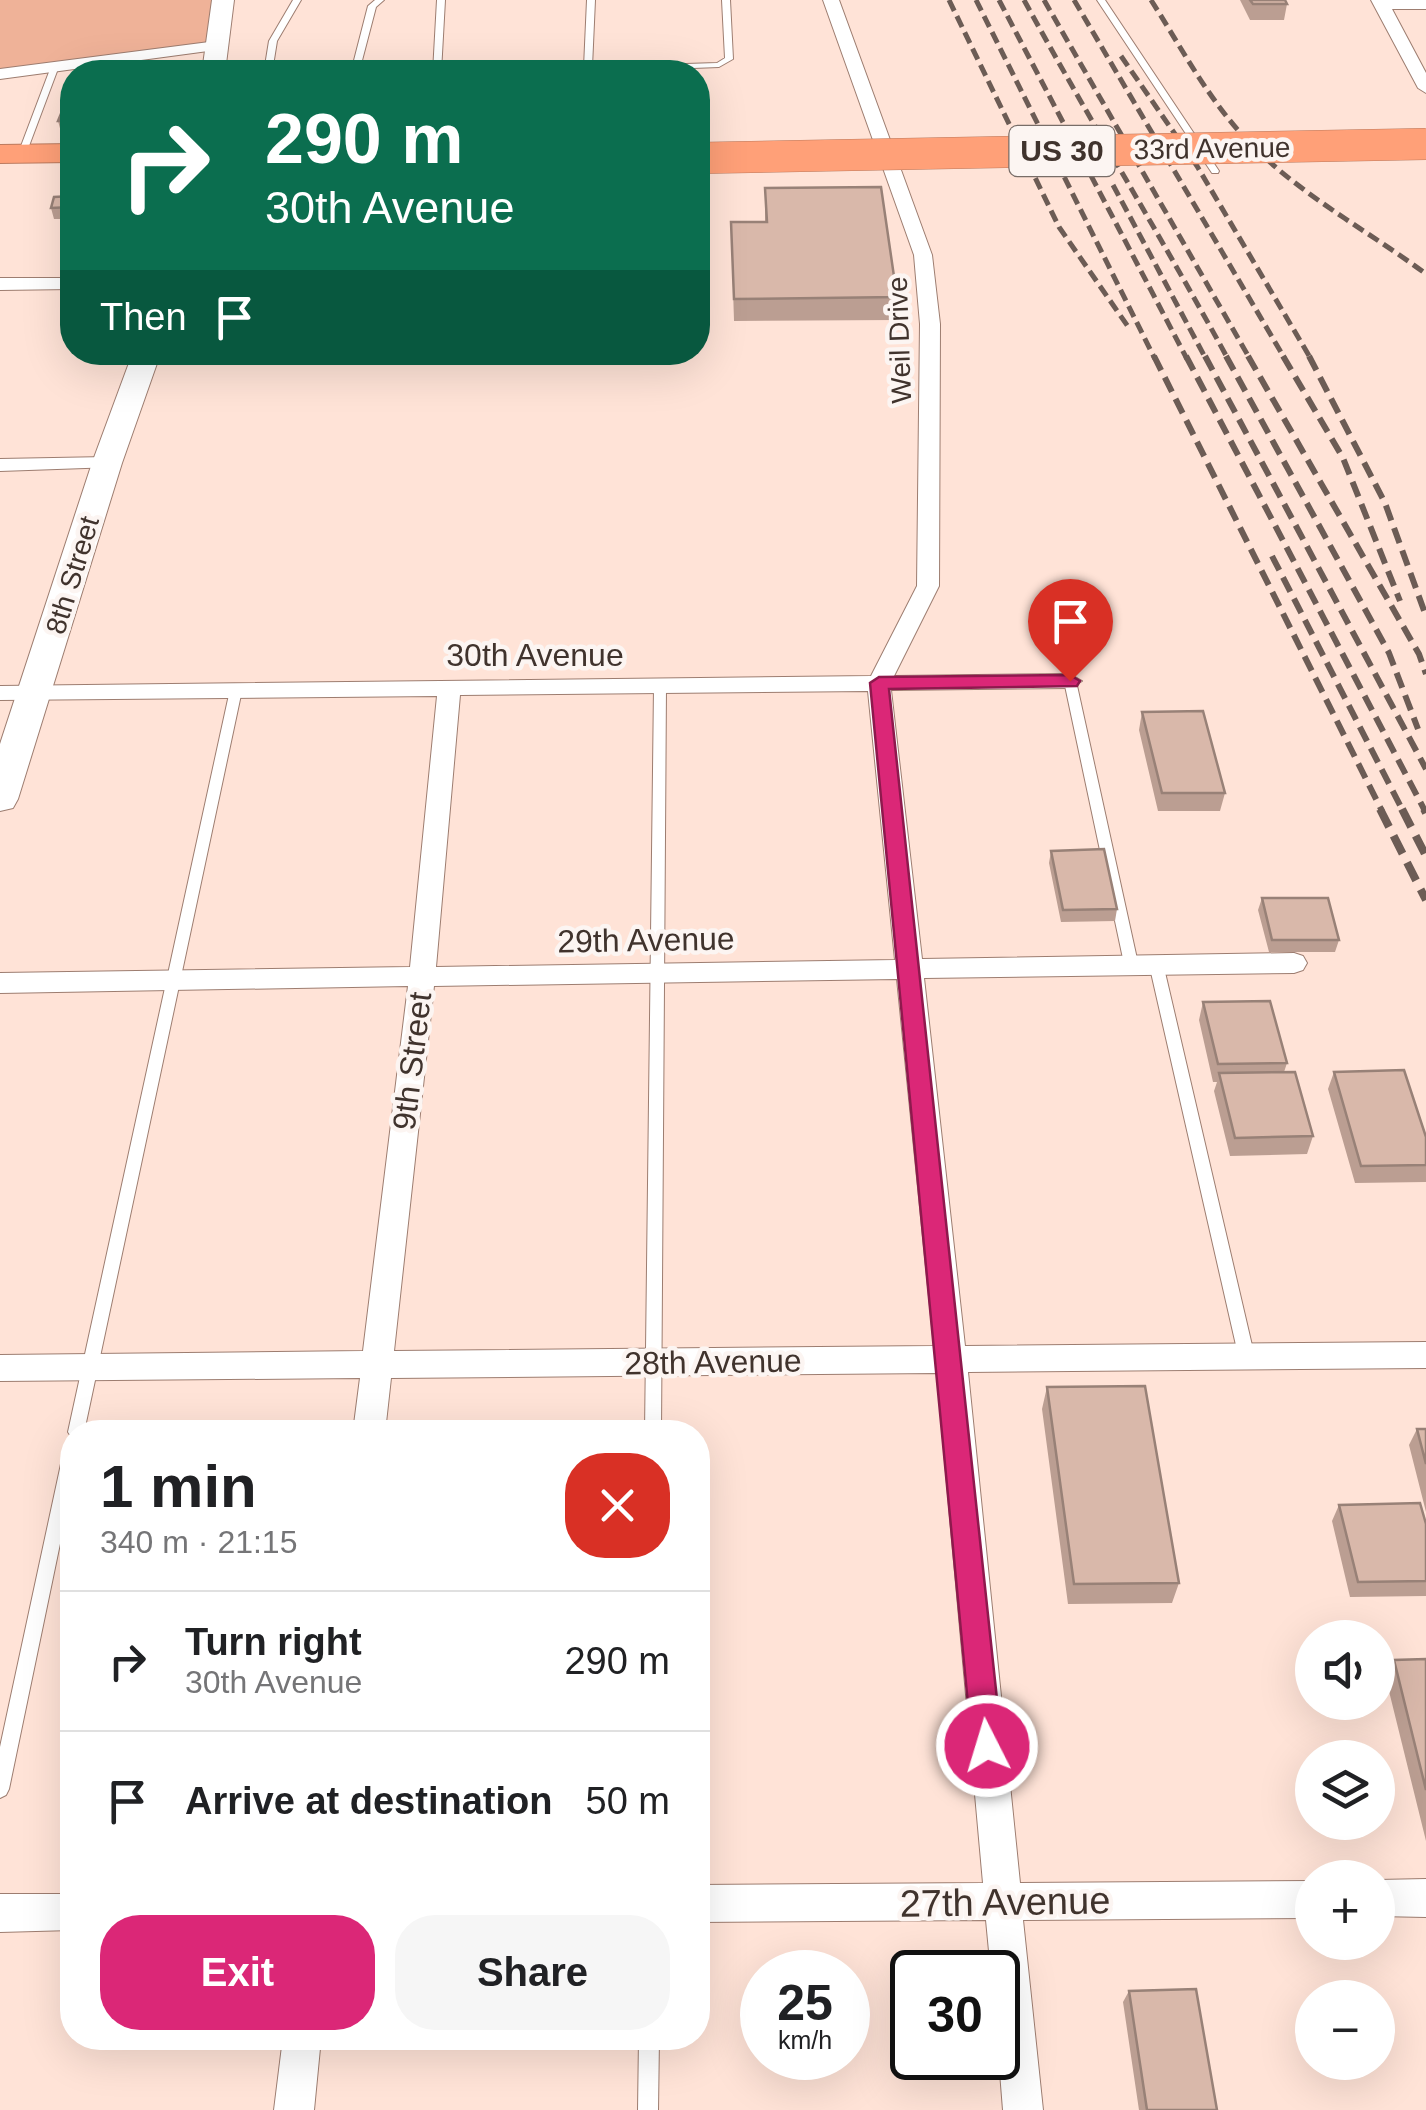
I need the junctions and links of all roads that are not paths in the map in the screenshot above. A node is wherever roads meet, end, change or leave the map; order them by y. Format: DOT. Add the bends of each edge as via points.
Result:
graph roads {
  1 [pos="223,0"];
  2 [pos="296,0"];
  3 [pos="380,0"];
  4 [pos="442,0"];
  5 [pos="591,0"];
  6 [pos="726,0"];
  7 [pos="831,0"];
  8 [pos="1101,0"];
  9 [pos="1380,2"];
  10 [pos="1426,4"];
  11 [pos="216,46"];
  12 [pos="103,60"];
  13 [pos="215,60"];
  14 [pos="270,60"];
  15 [pos="358,60"];
  16 [pos="438,60"];
  17 [pos="588,60"];
  18 [pos="60,65"];
  19 [pos="710,65"];
  20 [pos="55,66"];
  21 [pos="0,74"];
  22 [pos="1426,88"];
  23 [pos="1426,131"];
  24 [pos="710,143"];
  25 [pos="1426,144"];
  26 [pos="60,154"];
  27 [pos="710,158"];
  28 [pos="7,160"];
  29 [pos="60,167"];
  30 [pos="1215,171"];
  31 [pos="0,284"];
  32 [pos="60,284"];
  33 [pos="143,365"];
  34 [pos="107,463"];
  35 [pos="0,465"];
  36 [pos="1070,681"];
  37 [pos="879,683"];
  38 [pos="660,686"];
  39 [pos="450,688"];
  40 [pos="236,690"];
  41 [pos="0,694"];
  42 [pos="34,694"];
  43 [pos="0,799"];
  44 [pos="1294,963"];
  45 [pos="1144,968"];
  46 [pos="911,972"];
  47 [pos="657,975"];
  48 [pos="422,978"];
  49 [pos="173,982"];
  50 [pos="0,983"];
  51 [pos="1246,1354"];
  52 [pos="1426,1355"];
  53 [pos="950,1359"];
  54 [pos="653,1363"];
  55 [pos="376,1365"];
  56 [pos="90,1367"];
  57 [pos="0,1368"];
  58 [pos="79,1420"];
  59 [pos="370,1420"];
  60 [pos="652,1420"];
  61 [pos="60,1506"];
  62 [pos="0,1789"];
  63 [pos="1395,1898"];
  64 [pos="1426,1898"];
  65 [pos="1295,1899"];
  66 [pos="1002,1902"];
  67 [pos="710,1904"];
  68 [pos="60,1912"];
  69 [pos="0,1914"];
  70 [pos="301,2050"];
  71 [pos="649,2050"];
  72 [pos="294,2110"];
  73 [pos="648,2110"];
  74 [pos="1023,2110"];
  1 -- 11 [label="main road"];
  2 -- 14 [label="lane"];
  3 -- 15 [label="lane" via="372,6"];
  4 -- 16 [label="lane"];
  5 -- 17 [label="lane"];
  6 -- 19 [label="lane" via="730,59"];
  7 -- 37 [label="street, Weil Drive" via="922,255 930,324 928,586"];
  8 -- 30 [label="lane"];
  9 -- 10 [label="street"];
  9 -- 22 [label="street"];
  11 -- 12 [label="street"];
  11 -- 13 [label="main road"];
  18 -- 20 [label="street"];
  20 -- 21 [label="street"];
  20 -- 28 [label="lane"];
  23 -- 24 [label="highway, 33rd Avenue / US 30"];
  25 -- 27 [label="highway, 33rd Avenue / US 30, bridge"];
  26 -- 28 [label="highway"];
  28 -- 29 [label="highway"];
  31 -- 32 [label="street"];
  33 -- 34 [label="main road, 8th Street"];
  34 -- 35 [label="street"];
  34 -- 42 [label="main road, 8th Street"];
  36 -- 37 [label="street, 30th Avenue"];
  36 -- 45 [label="lane"];
  37 -- 38 [label="street, 30th Avenue"];
  37 -- 46 [label="street"];
  38 -- 39 [label="street, 30th Avenue"];
  38 -- 47 [label="lane"];
  39 -- 40 [label="street, 30th Avenue"];
  39 -- 48 [label="street, 9th Street"];
  40 -- 42 [label="street, 30th Avenue"];
  40 -- 49 [label="lane"];
  41 -- 42 [label="street, 30th Avenue"];
  42 -- 43 [label="main road, 8th Street"];
  44 -- 45 [label="street, 29th Avenue"];
  45 -- 46 [label="street, 29th Avenue"];
  45 -- 51 [label="lane"];
  46 -- 47 [label="street, 29th Avenue"];
  46 -- 53 [label="street"];
  47 -- 48 [label="street, 29th Avenue"];
  47 -- 54 [label="lane"];
  48 -- 49 [label="street, 29th Avenue"];
  48 -- 55 [label="street, 9th Street"];
  49 -- 50 [label="street, 29th Avenue"];
  49 -- 56 [label="lane"];
  51 -- 52 [label="street, 28th Avenue"];
  51 -- 53 [label="street, 28th Avenue"];
  53 -- 54 [label="street, 28th Avenue"];
  53 -- 66 [label="street"];
  54 -- 55 [label="street, 28th Avenue"];
  54 -- 60 [label="lane"];
  55 -- 56 [label="street, 28th Avenue"];
  55 -- 59 [label="street, 9th Street"];
  56 -- 57 [label="street, 28th Avenue"];
  56 -- 58 [label="lane"];
  61 -- 62 [label="lane"];
  63 -- 64 [label="street"];
  65 -- 66 [label="street, 27th Avenue"];
  66 -- 67 [label="street, 27th Avenue"];
  66 -- 74 [label="street"];
  68 -- 69 [label="street"];
  70 -- 72 [label="street"];
  71 -- 73 [label="lane"];
}
